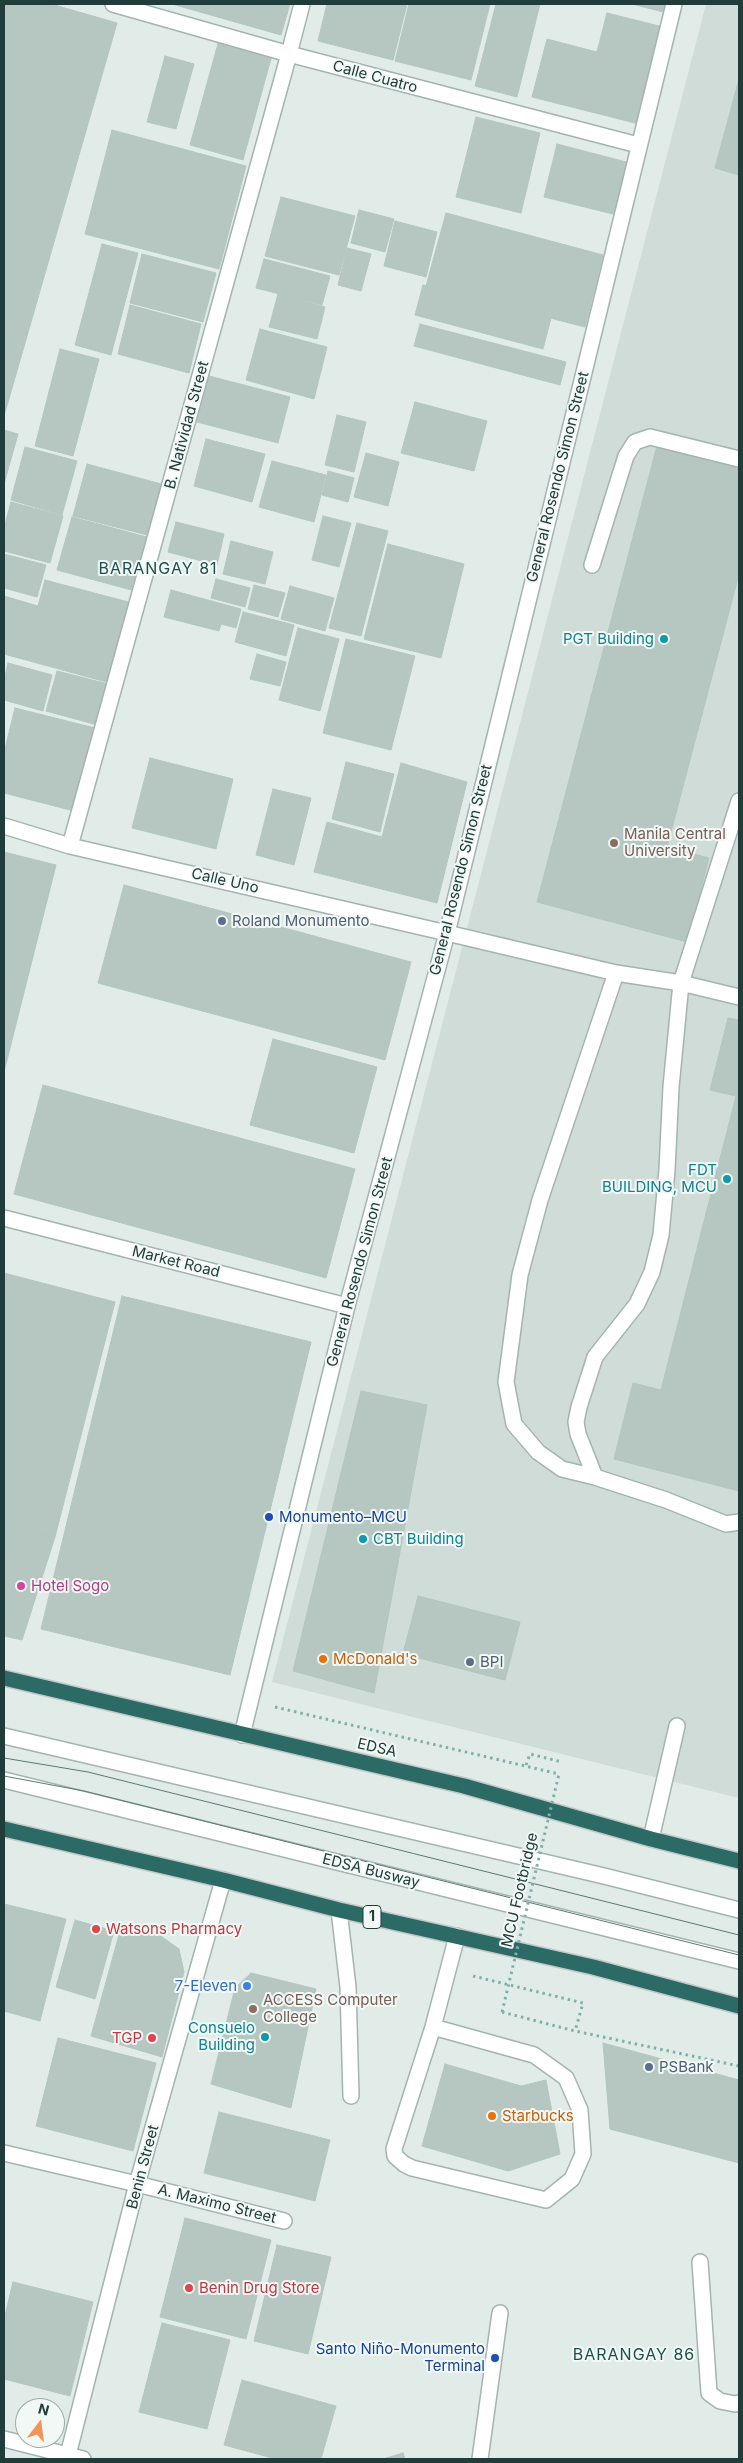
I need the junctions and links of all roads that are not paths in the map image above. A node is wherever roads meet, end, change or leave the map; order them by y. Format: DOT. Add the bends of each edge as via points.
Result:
graph roads {
  1 [pos="113,4"];
  2 [pos="302,4"];
  3 [pos="674,4"];
  4 [pos="289,54"];
  5 [pos="638,145"];
  6 [pos="739,459"];
  7 [pos="592,564"];
  8 [pos="739,801"];
  9 [pos="4,826"];
  10 [pos="70,846"];
  11 [pos="447,933"];
  12 [pos="616,973"];
  13 [pos="681,983"];
  14 [pos="739,997"];
  15 [pos="4,1218"];
  16 [pos="347,1306"];
  17 [pos="595,1477"];
  18 [pos="739,1522"];
  19 [pos="4,1678"];
  20 [pos="678,1726"];
  21 [pos="242,1735"];
  22 [pos="4,1736"];
  23 [pos="4,1780"];
  24 [pos="4,1829"];
  25 [pos="650,1840"];
  26 [pos="739,1861"];
  27 [pos="223,1880"];
  28 [pos="339,1910"];
  29 [pos="739,1910"];
  30 [pos="457,1936"];
  31 [pos="739,1961"];
  32 [pos="739,2006"];
  33 [pos="433,2026"];
  34 [pos="351,2096"];
  35 [pos="4,2153"];
  36 [pos="137,2184"];
  37 [pos="284,2221"];
  38 [pos="700,2262"];
  39 [pos="500,2313"];
  40 [pos="739,2402"];
  41 [pos="4,2439"];
  42 [pos="68,2455"];
  43 [pos="84,2459"];
  44 [pos="480,2459"];
  1 -- 4 [label="street, Calle Cuatro"];
  2 -- 4 [label="street, B. Natividad Street"];
  3 -- 5 [label="street, General Rosendo Simon Street"];
  4 -- 5 [label="street, Calle Cuatro"];
  4 -- 10 [label="street, B. Natividad Street"];
  5 -- 11 [label="street, General Rosendo Simon Street"];
  6 -- 7 [label="street" via="650,437 635,442 626,456"];
  8 -- 13 [label="street"];
  9 -- 10 [label="street, Calle Uno"];
  10 -- 11 [label="street, Calle Uno"];
  11 -- 12 [label="street, Calle Uno"];
  11 -- 16 [label="street, General Rosendo Simon Street"];
  12 -- 13 [label="street, Calle Uno"];
  12 -- 17 [label="street" via="540,1200 520,1275 506,1382 514,1424 538,1452 562,1469"];
  13 -- 14 [label="street, Calle Uno"];
  13 -- 17 [label="street" via="661,1235 652,1272 637,1304 595,1357 576,1422"];
  15 -- 16 [label="street, Market Road"];
  16 -- 21 [label="street, General Rosendo Simon Street"];
  17 -- 18 [label="street" via="726,1524"];
  19 -- 21 [label="highway, EDSA"];
  20 -- 25 [label="street"];
  21 -- 25 [label="highway, EDSA" via="464,1786"];
  22 -- 29 [label="street"];
  23 -- 31 [label="street, EDSA Busway"];
  24 -- 27 [label="highway, 1"];
  25 -- 26 [label="highway, EDSA"];
  27 -- 28 [label="highway, 1"];
  27 -- 36 [label="street, Benin Street"];
  28 -- 30 [label="highway, 1"];
  28 -- 34 [label="street" via="348,1987"];
  30 -- 32 [label="highway, 1" via="593,1967"];
  30 -- 33 [label="street"];
  33 -- 33 [label="street" via="394,2149 395,2156 412,2168 546,2200 572,2179 583,2154 580,2110 566,2078 534,2056"];
  35 -- 36 [label="street, A. Maximo Street"];
  36 -- 37 [label="street, A. Maximo Street"];
  36 -- 42 [label="street, Benin Street"];
  38 -- 40 [label="street" via="710,2393 720,2401"];
  39 -- 44 [label="street"];
  41 -- 42 [label="street"];
  42 -- 43 [label="street"];
}
